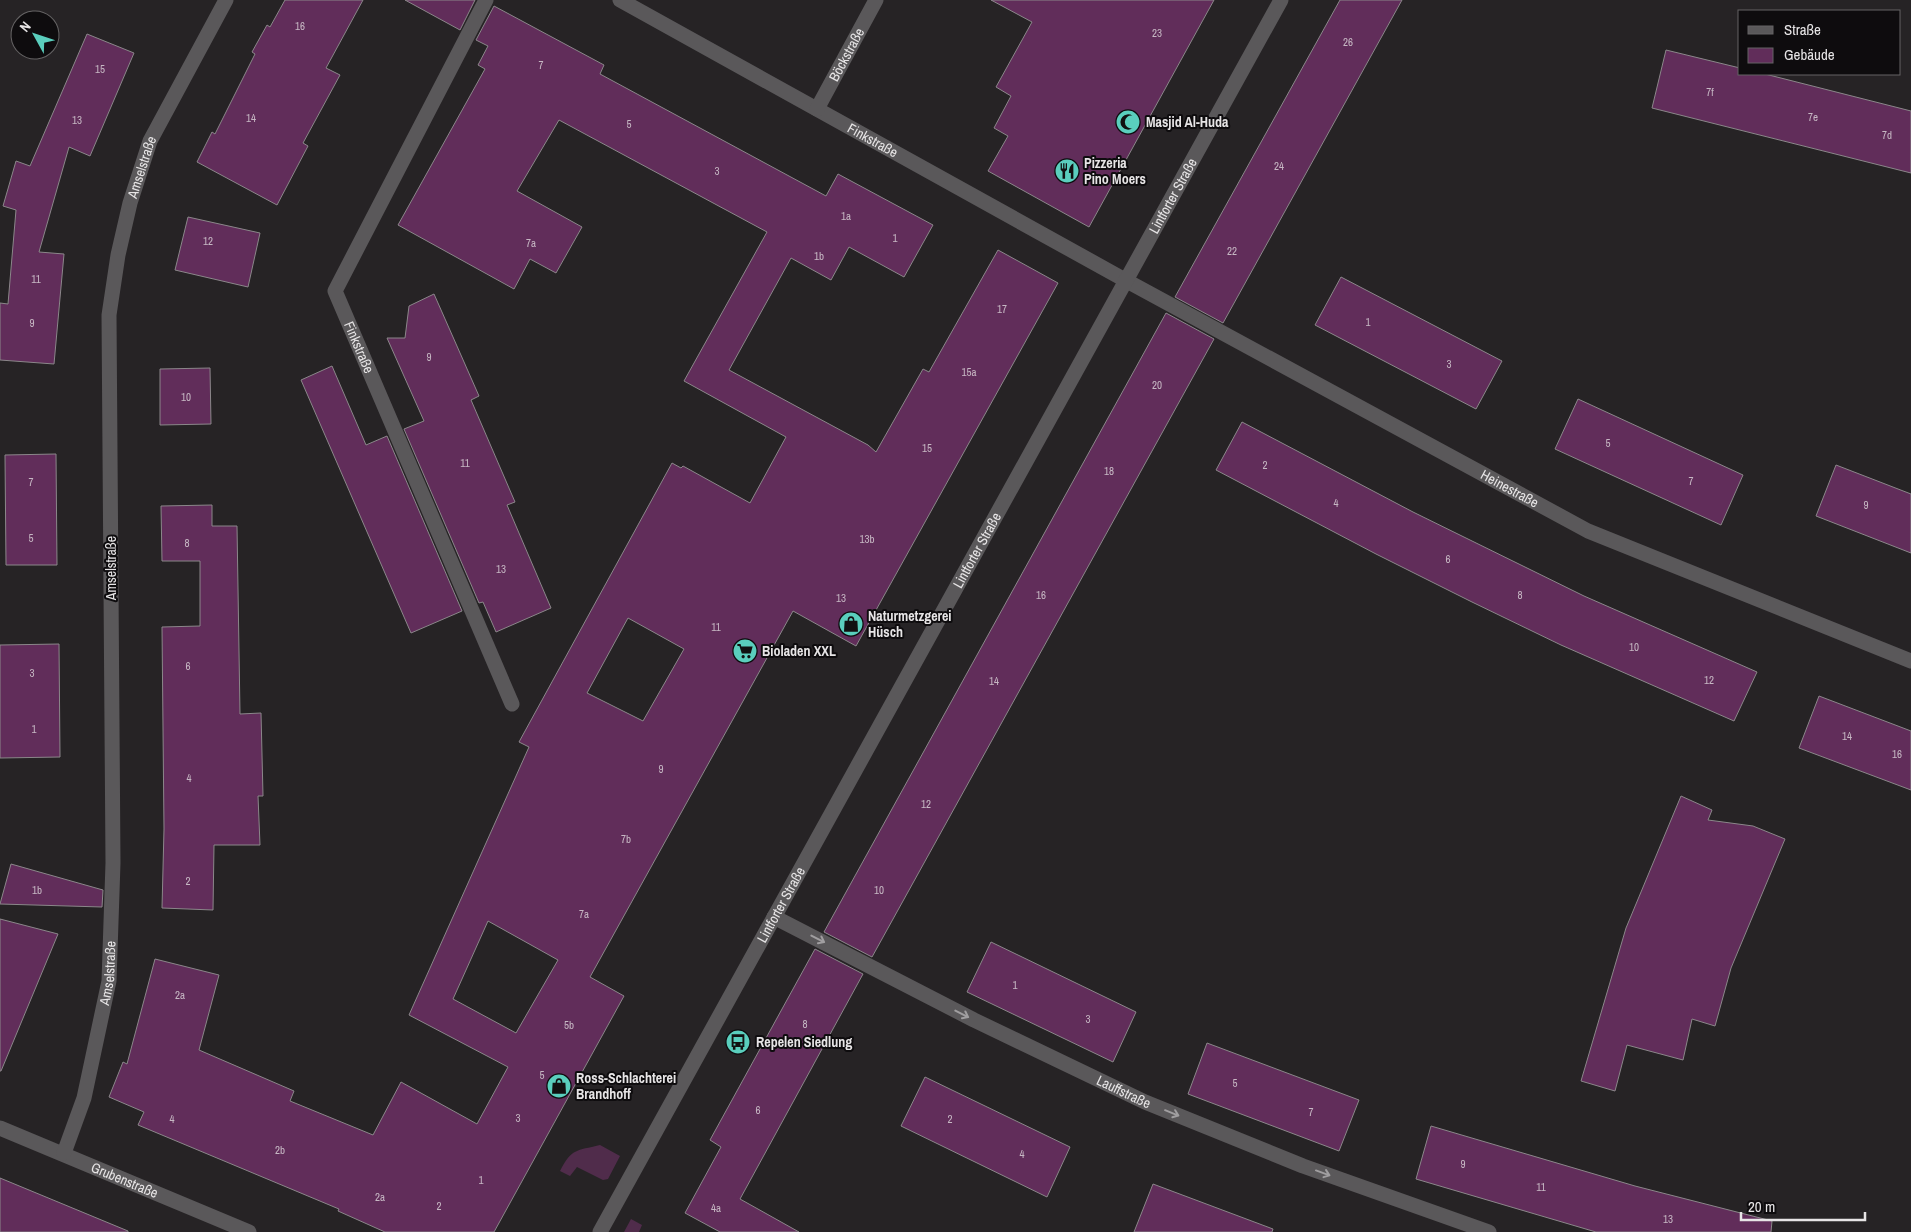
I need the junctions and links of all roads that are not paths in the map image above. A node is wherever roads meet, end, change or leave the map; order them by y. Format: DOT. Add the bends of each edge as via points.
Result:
graph roads {
  1 [pos="226,0"];
  2 [pos="486,0"];
  3 [pos="620,0"];
  4 [pos="876,0"];
  5 [pos="1281,0"];
  6 [pos="817,109"];
  7 [pos="1126,280"];
  8 [pos="1911,661"];
  9 [pos="512,704"];
  10 [pos="774,917"];
  11 [pos="0,1128"];
  12 [pos="64,1154"];
  13 [pos="248,1232"];
  14 [pos="600,1232"];
  15 [pos="1489,1232"];
  1 -- 12 [label="street, Amselstraße" via="150,141 118,255 110,315 113,863 109,981 84,1098"];
  2 -- 9 [label="street, Finkstraße" via="335,291"];
  3 -- 6 [label="street, Finkstraße"];
  4 -- 6 [label="street, Böckstraße"];
  5 -- 7 [label="street, Lintforter Straße"];
  6 -- 7 [label="street, Finkstraße"];
  7 -- 8 [label="street, Heinestraße" via="1588,531"];
  7 -- 10 [label="street, Lintforter Straße"];
  10 -- 14 [label="street, Lintforter Straße"];
  10 -- 15 [label="street, Lauffstraße, one-way" via="974,1020 1145,1102 1303,1166"];
  11 -- 12 [label="street, Grubenstraße"];
  12 -- 13 [label="street, Grubenstraße"];
}
